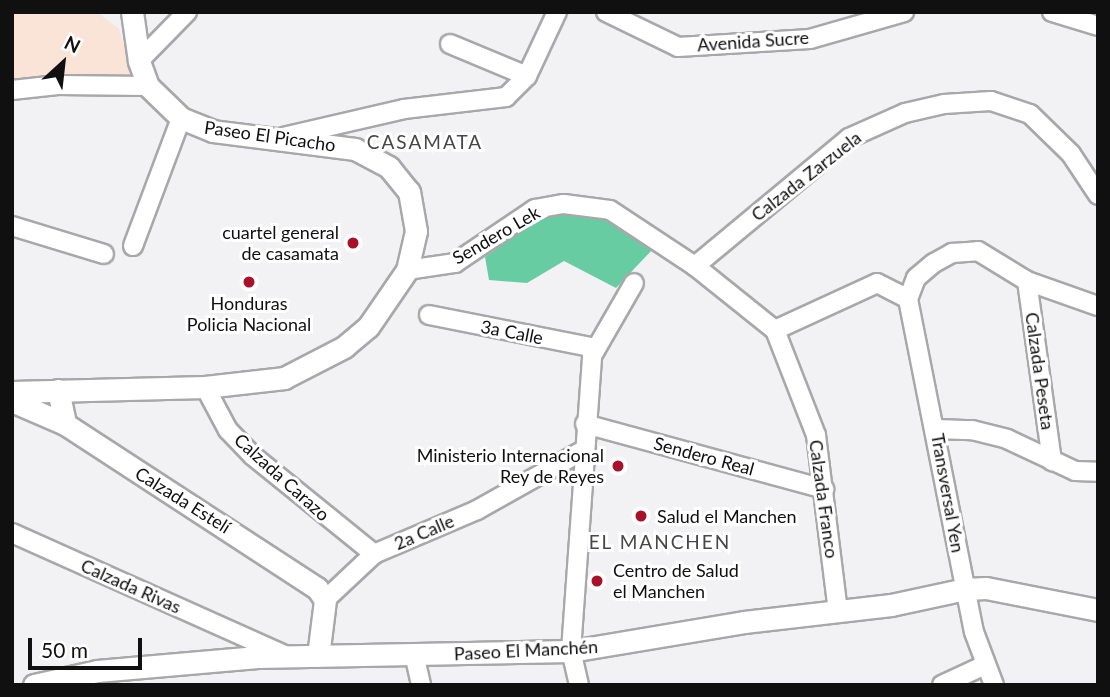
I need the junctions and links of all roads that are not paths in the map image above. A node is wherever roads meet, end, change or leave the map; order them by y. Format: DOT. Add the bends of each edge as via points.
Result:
graph roads {
  1 [pos="132,12"];
  2 [pos="187,12"];
  3 [pos="557,12"];
  4 [pos="606,12"];
  5 [pos="904,12"];
  6 [pos="1052,12"];
  7 [pos="1098,26"];
  8 [pos="450,44"];
  9 [pos="139,61"];
  10 [pos="527,76"];
  11 [pos="148,86"];
  12 [pos="12,90"];
  13 [pos="181,118"];
  14 [pos="283,137"];
  15 [pos="1098,195"];
  16 [pos="12,226"];
  17 [pos="132,246"];
  18 [pos="104,254"];
  19 [pos="695,266"];
  20 [pos="407,270"];
  21 [pos="1027,281"];
  22 [pos="634,282"];
  23 [pos="908,299"];
  24 [pos="1098,306"];
  25 [pos="429,314"];
  26 [pos="775,330"];
  27 [pos="595,348"];
  28 [pos="205,387"];
  29 [pos="58,390"];
  30 [pos="12,391"];
  31 [pos="12,401"];
  32 [pos="65,424"];
  33 [pos="585,424"];
  34 [pos="936,429"];
  35 [pos="582,451"];
  36 [pos="1052,461"];
  37 [pos="1098,472"];
  38 [pos="824,489"];
  39 [pos="12,533"];
  40 [pos="374,554"];
  41 [pos="965,589"];
  42 [pos="325,600"];
  43 [pos="1098,610"];
  44 [pos="838,611"];
  45 [pos="571,651"];
  46 [pos="414,654"];
  47 [pos="288,656"];
  48 [pos="318,656"];
  49 [pos="985,665"];
  50 [pos="34,685"];
  51 [pos="421,685"];
  52 [pos="579,685"];
  53 [pos="942,685"];
  54 [pos="994,685"];
  1 -- 9 [label="street, Paseo El Picacho"];
  2 -- 9 [label="street"];
  3 -- 10 [label="street"];
  4 -- 5 [label="street, Avenida Sucre" via="678,47 810,39"];
  6 -- 7 [label="street"];
  8 -- 10 [label="street"];
  9 -- 11 [label="street, Paseo El Picacho"];
  10 -- 14 [label="street" via="506,97 404,109"];
  11 -- 12 [label="street" via="58,85"];
  11 -- 13 [label="street, Paseo El Picacho"];
  13 -- 14 [label="street, Paseo El Picacho" via="213,131"];
  13 -- 17 [label="street"];
  14 -- 20 [label="street, Paseo El Picacho" via="355,149 389,167 409,192 416,231"];
  15 -- 19 [label="street, Calzada Zarzuela" via="1065,146 1030,114 991,101 944,104 905,113 849,138"];
  16 -- 18 [label="street"];
  19 -- 20 [label="street, Sendero Lek" via="610,211 564,204 535,209 455,263"];
  19 -- 26 [label="street"];
  20 -- 28 [label="street, Paseo El Picacho" via="368,327 315,364 255,384"];
  21 -- 23 [label="street" via="978,251 952,253 916,278"];
  21 -- 24 [label="street"];
  21 -- 36 [label="street, Calzada Peseta"];
  22 -- 27 [label="street"];
  23 -- 26 [label="street" via="877,283"];
  23 -- 34 [label="street, Transversal Yen"];
  25 -- 27 [label="street, 3a Calle"];
  26 -- 38 [label="street, Calzada Franco" via="816,435"];
  27 -- 33 [label="street"];
  28 -- 29 [label="street, Paseo El Picacho"];
  28 -- 40 [label="street, Calzada Carazo" via="228,430 253,456"];
  29 -- 30 [label="street, Paseo El Picacho"];
  29 -- 32 [label="street"];
  31 -- 32 [label="street, Calzada Estelí"];
  32 -- 42 [label="street, Calzada Estelí" via="303,576"];
  33 -- 35 [label="street"];
  33 -- 38 [label="street, Sendero Real"];
  34 -- 36 [label="street" via="972,430 1007,439"];
  34 -- 41 [label="street, Transversal Yen"];
  35 -- 40 [label="street, 2a Calle" via="477,510"];
  35 -- 45 [label="street"];
  36 -- 37 [label="street" via="1075,471"];
  38 -- 44 [label="street, Calzada Franco"];
  39 -- 47 [label="street, Calzada Rivas"];
  40 -- 42 [label="street, 2a Calle"];
  41 -- 43 [label="street, Paseo El Manchén" via="986,588"];
  41 -- 44 [label="street, Paseo El Manchén"];
  41 -- 49 [label="street, Transversal Yen"];
  42 -- 48 [label="street"];
  44 -- 45 [label="street, Paseo El Manchén"];
  45 -- 46 [label="street, Paseo El Manchén"];
  45 -- 52 [label="street"];
  46 -- 48 [label="street, Paseo El Manchén"];
  46 -- 51 [label="street"];
  47 -- 48 [label="street, Paseo El Manchén"];
  47 -- 50 [label="street, Paseo El Manchén" via="97,671"];
  49 -- 53 [label="street"];
  49 -- 54 [label="street, Transversal Yen"];
}
